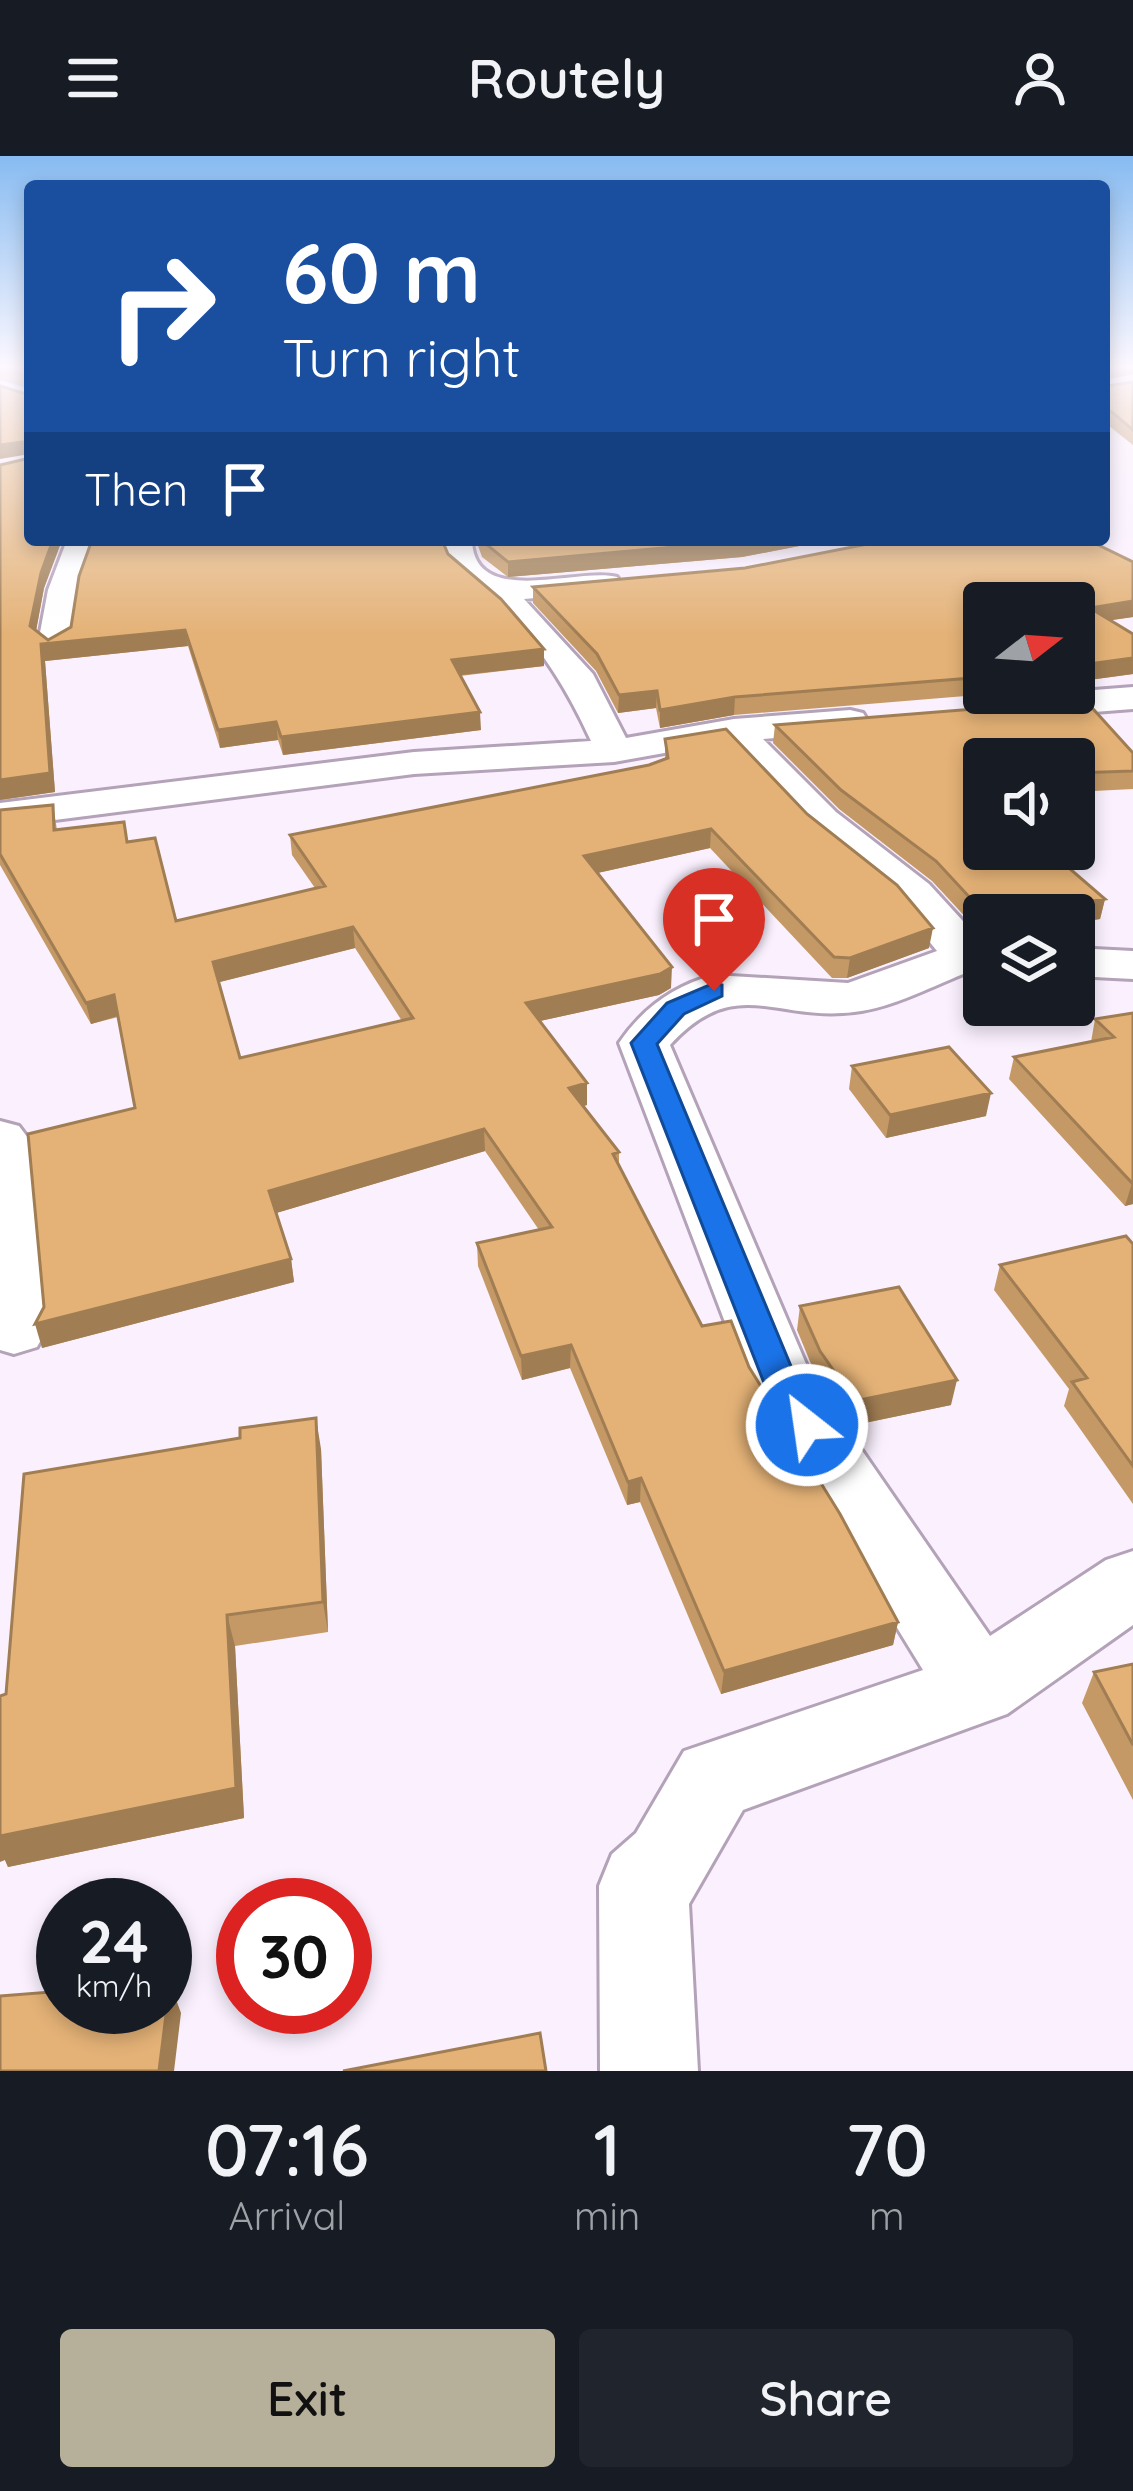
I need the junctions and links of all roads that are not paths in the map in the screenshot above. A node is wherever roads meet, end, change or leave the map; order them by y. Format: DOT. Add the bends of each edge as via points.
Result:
graph roads {
  1 [pos="79,546"];
  2 [pos="458,546"];
  3 [pos="633,580"];
  4 [pos="501,592"];
  5 [pos="54,643"];
  6 [pos="1133,698"];
  7 [pos="1095,701"];
  8 [pos="898,717"];
  9 [pos="734,730"];
  10 [pos="614,751"];
  11 [pos="0,815"];
  12 [pos="963,945"];
  13 [pos="963,962"];
  14 [pos="1095,963"];
  15 [pos="1133,965"];
  16 [pos="0,1138"];
  17 [pos="14,1331"];
  18 [pos="1133,1583"];
  19 [pos="979,1688"];
  20 [pos="650,2071"];
  1 -- 5 [label="street"];
  2 -- 4 [label="street" via="477,576"];
  3 -- 4 [label="street"];
  4 -- 10 [label="street" via="581,682"];
  6 -- 7 [label="street"];
  8 -- 9 [label="street"];
  9 -- 10 [label="street"];
  9 -- 12 [label="street"];
  10 -- 11 [label="street" via="414,763"];
  13 -- 19 [label="street" via="853,998 714,991 676,1009 644,1043 783,1388"];
  14 -- 15 [label="street"];
  16 -- 17 [label="street"];
  18 -- 19 [label="street"];
  19 -- 20 [label="street" via="714,1780 667,1864 644,1886"];
}
